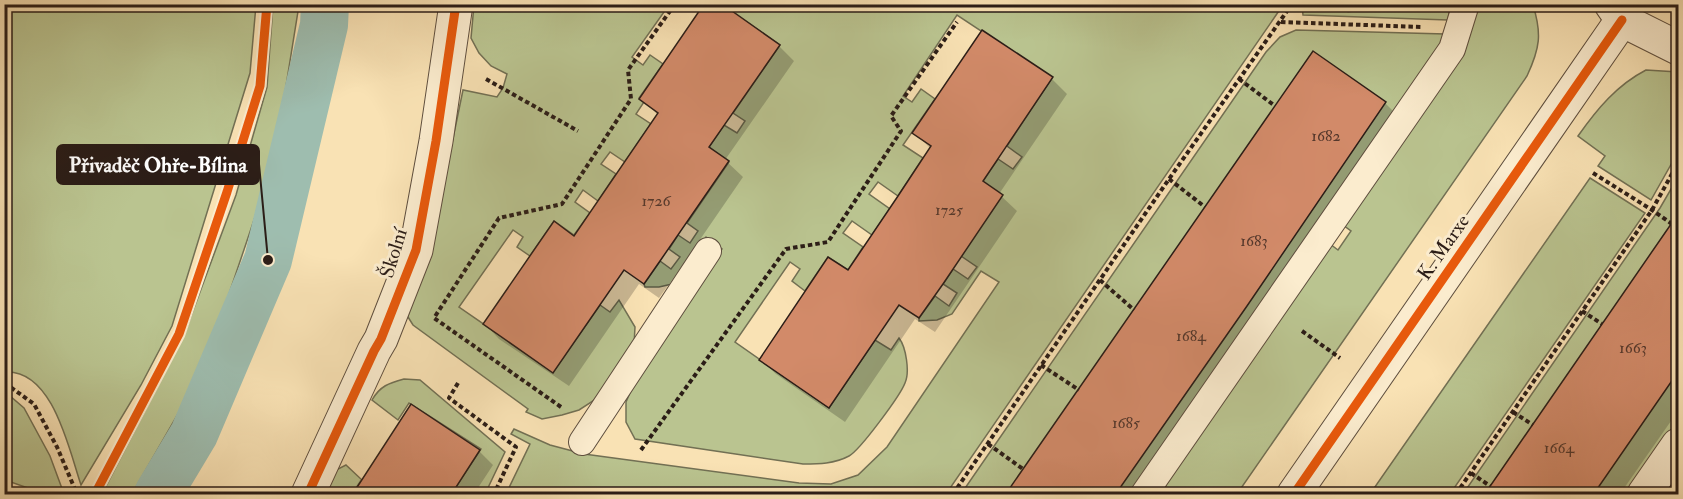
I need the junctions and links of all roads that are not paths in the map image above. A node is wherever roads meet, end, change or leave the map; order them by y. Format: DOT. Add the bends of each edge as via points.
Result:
graph roads {
  1 [pos="456,4"];
  2 [pos="1616,12"];
  3 [pos="1462,16"];
  4 [pos="1678,48"];
  5 [pos="708,251"];
  6 [pos="586,435"];
  7 [pos="1678,445"];
  8 [pos="308,495"];
  9 [pos="1144,495"];
  10 [pos="1294,495"];
  11 [pos="1644,495"];
  1 -- 8 [label="street, Školní" via="416,250 381,339"];
  2 -- 4 [label="street"];
  2 -- 10 [label="street, K. Marxe"];
  3 -- 9 [label="lane" via="1452,49"];
  5 -- 6 [label="lane"];
  7 -- 11 [label="street"];
}
